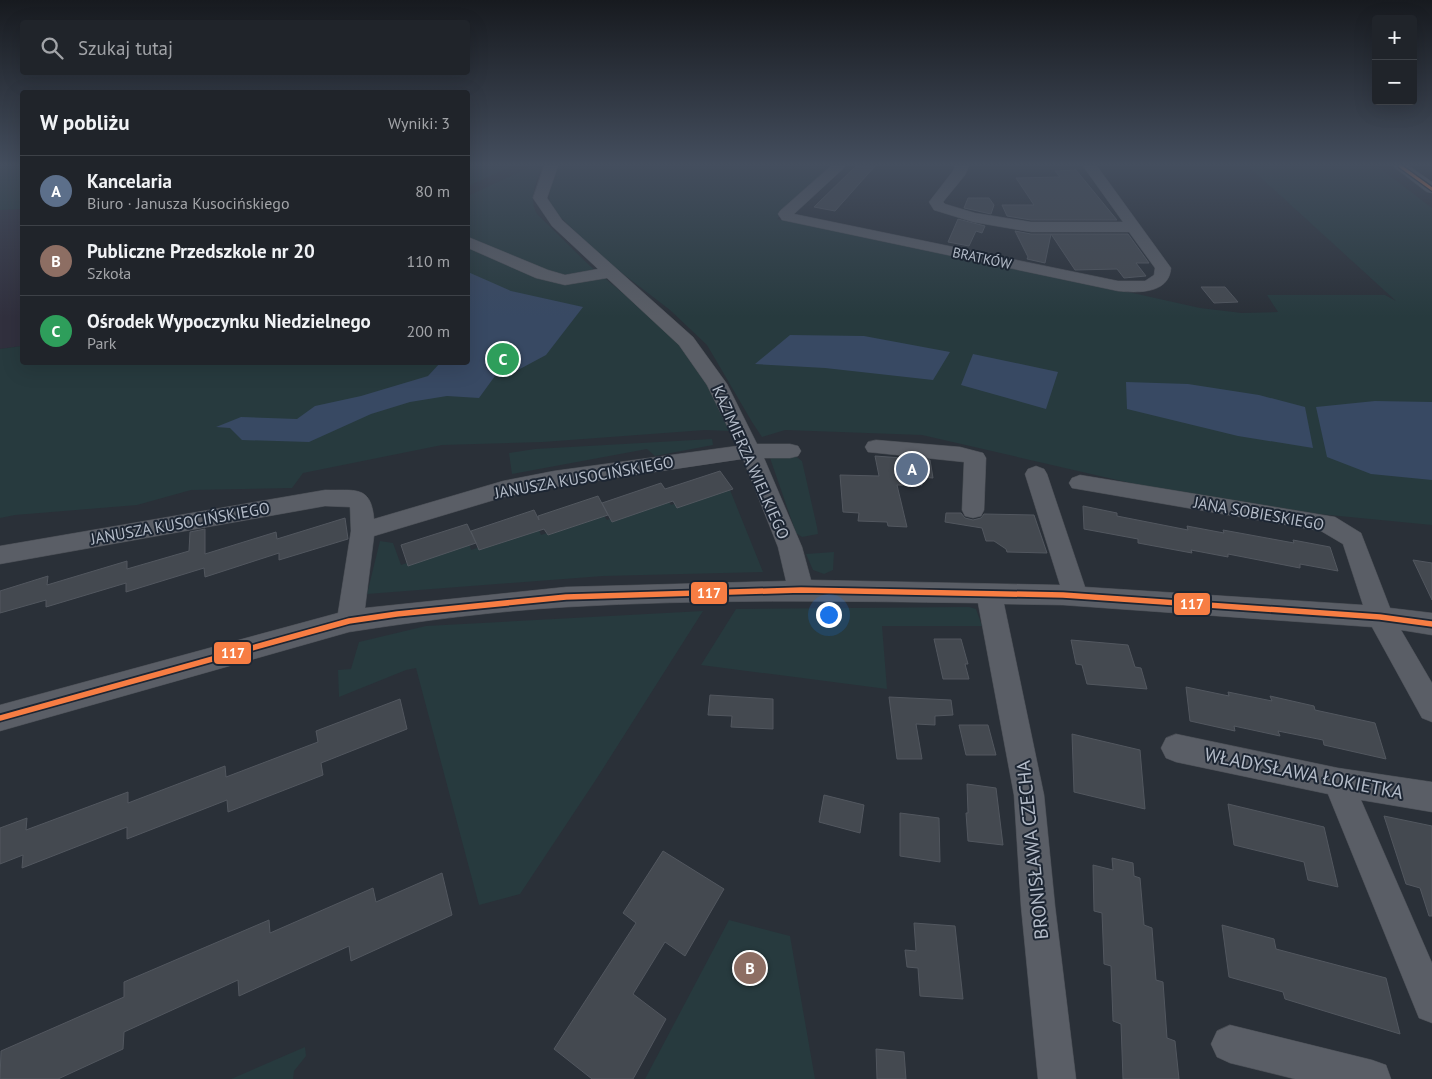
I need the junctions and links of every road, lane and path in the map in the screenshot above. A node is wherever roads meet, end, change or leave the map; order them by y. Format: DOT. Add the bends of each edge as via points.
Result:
graph roads {
  1 [pos="552,216"];
  2 [pos="787,216"];
  3 [pos="971,216"];
  4 [pos="1125,216"];
  5 [pos="1133,227"];
  6 [pos="470,243"];
  7 [pos="611,272"];
  8 [pos="876,447"];
  9 [pos="750,451"];
  10 [pos="790,451"];
  11 [pos="1036,474"];
  12 [pos="1080,483"];
  13 [pos="973,510"];
  14 [pos="363,531"];
  15 [pos="0,555"];
  16 [pos="801,590"];
  17 [pos="990,594"];
  18 [pos="1076,596"];
  19 [pos="1380,617"];
  20 [pos="349,621"];
  21 [pos="1432,624"];
  22 [pos="1432,709"];
  23 [pos="0,718"];
  24 [pos="1176,748"];
  25 [pos="1338,782"];
  26 [pos="1432,797"];
  27 [pos="1432,1005"];
  28 [pos="1230,1044"];
  29 [pos="1057,1079"];
  30 [pos="1372,1079"];
  1 -- 7 [label="street, KAZIMIERZA WIELKIEGO"];
  2 -- 5 [label="street, BRATKÓW" via="1133,288 1150,285 1163,274 1163,268"];
  3 -- 5 [label="street" via="1031,227"];
  4 -- 5 [label="street"];
  6 -- 7 [label="street" via="542,274 565,280"];
  7 -- 9 [label="street, KAZIMIERZA WIELKIEGO" via="686,341 717,384"];
  8 -- 13 [label="street" via="974,458"];
  9 -- 10 [label="street, JANUSZA KUSOCIŃSKIEGO"];
  9 -- 14 [label="street, JANUSZA KUSOCIŃSKIEGO" via="504,489"];
  9 -- 16 [label="street, KAZIMIERZA WIELKIEGO" via="790,547"];
  11 -- 18 [label="street"];
  12 -- 19 [label="street, JANA SOBIESKIEGO" via="1327,523 1353,539"];
  14 -- 15 [label="street, JANUSZA KUSOCIŃSKIEGO" via="361,504 355,499 325,498"];
  14 -- 20 [label="street, JANUSZA KUSOCIŃSKIEGO"];
  16 -- 17 [label="street"];
  16 -- 20 [label="street" via="566,597"];
  17 -- 18 [label="street"];
  17 -- 29 [label="street, BRONISŁAWA CZECHA" via="1029,795"];
  18 -- 19 [label="street"];
  19 -- 21 [label="street"];
  19 -- 22 [label="street, JANA SOBIESKIEGO"];
  20 -- 23 [label="street"];
  24 -- 25 [label="street, WŁADYSŁAWA ŁOKIETKA"];
  25 -- 26 [label="street, WŁADYSŁAWA ŁOKIETKA"];
  25 -- 27 [label="street"];
  28 -- 30 [label="street"];
}
